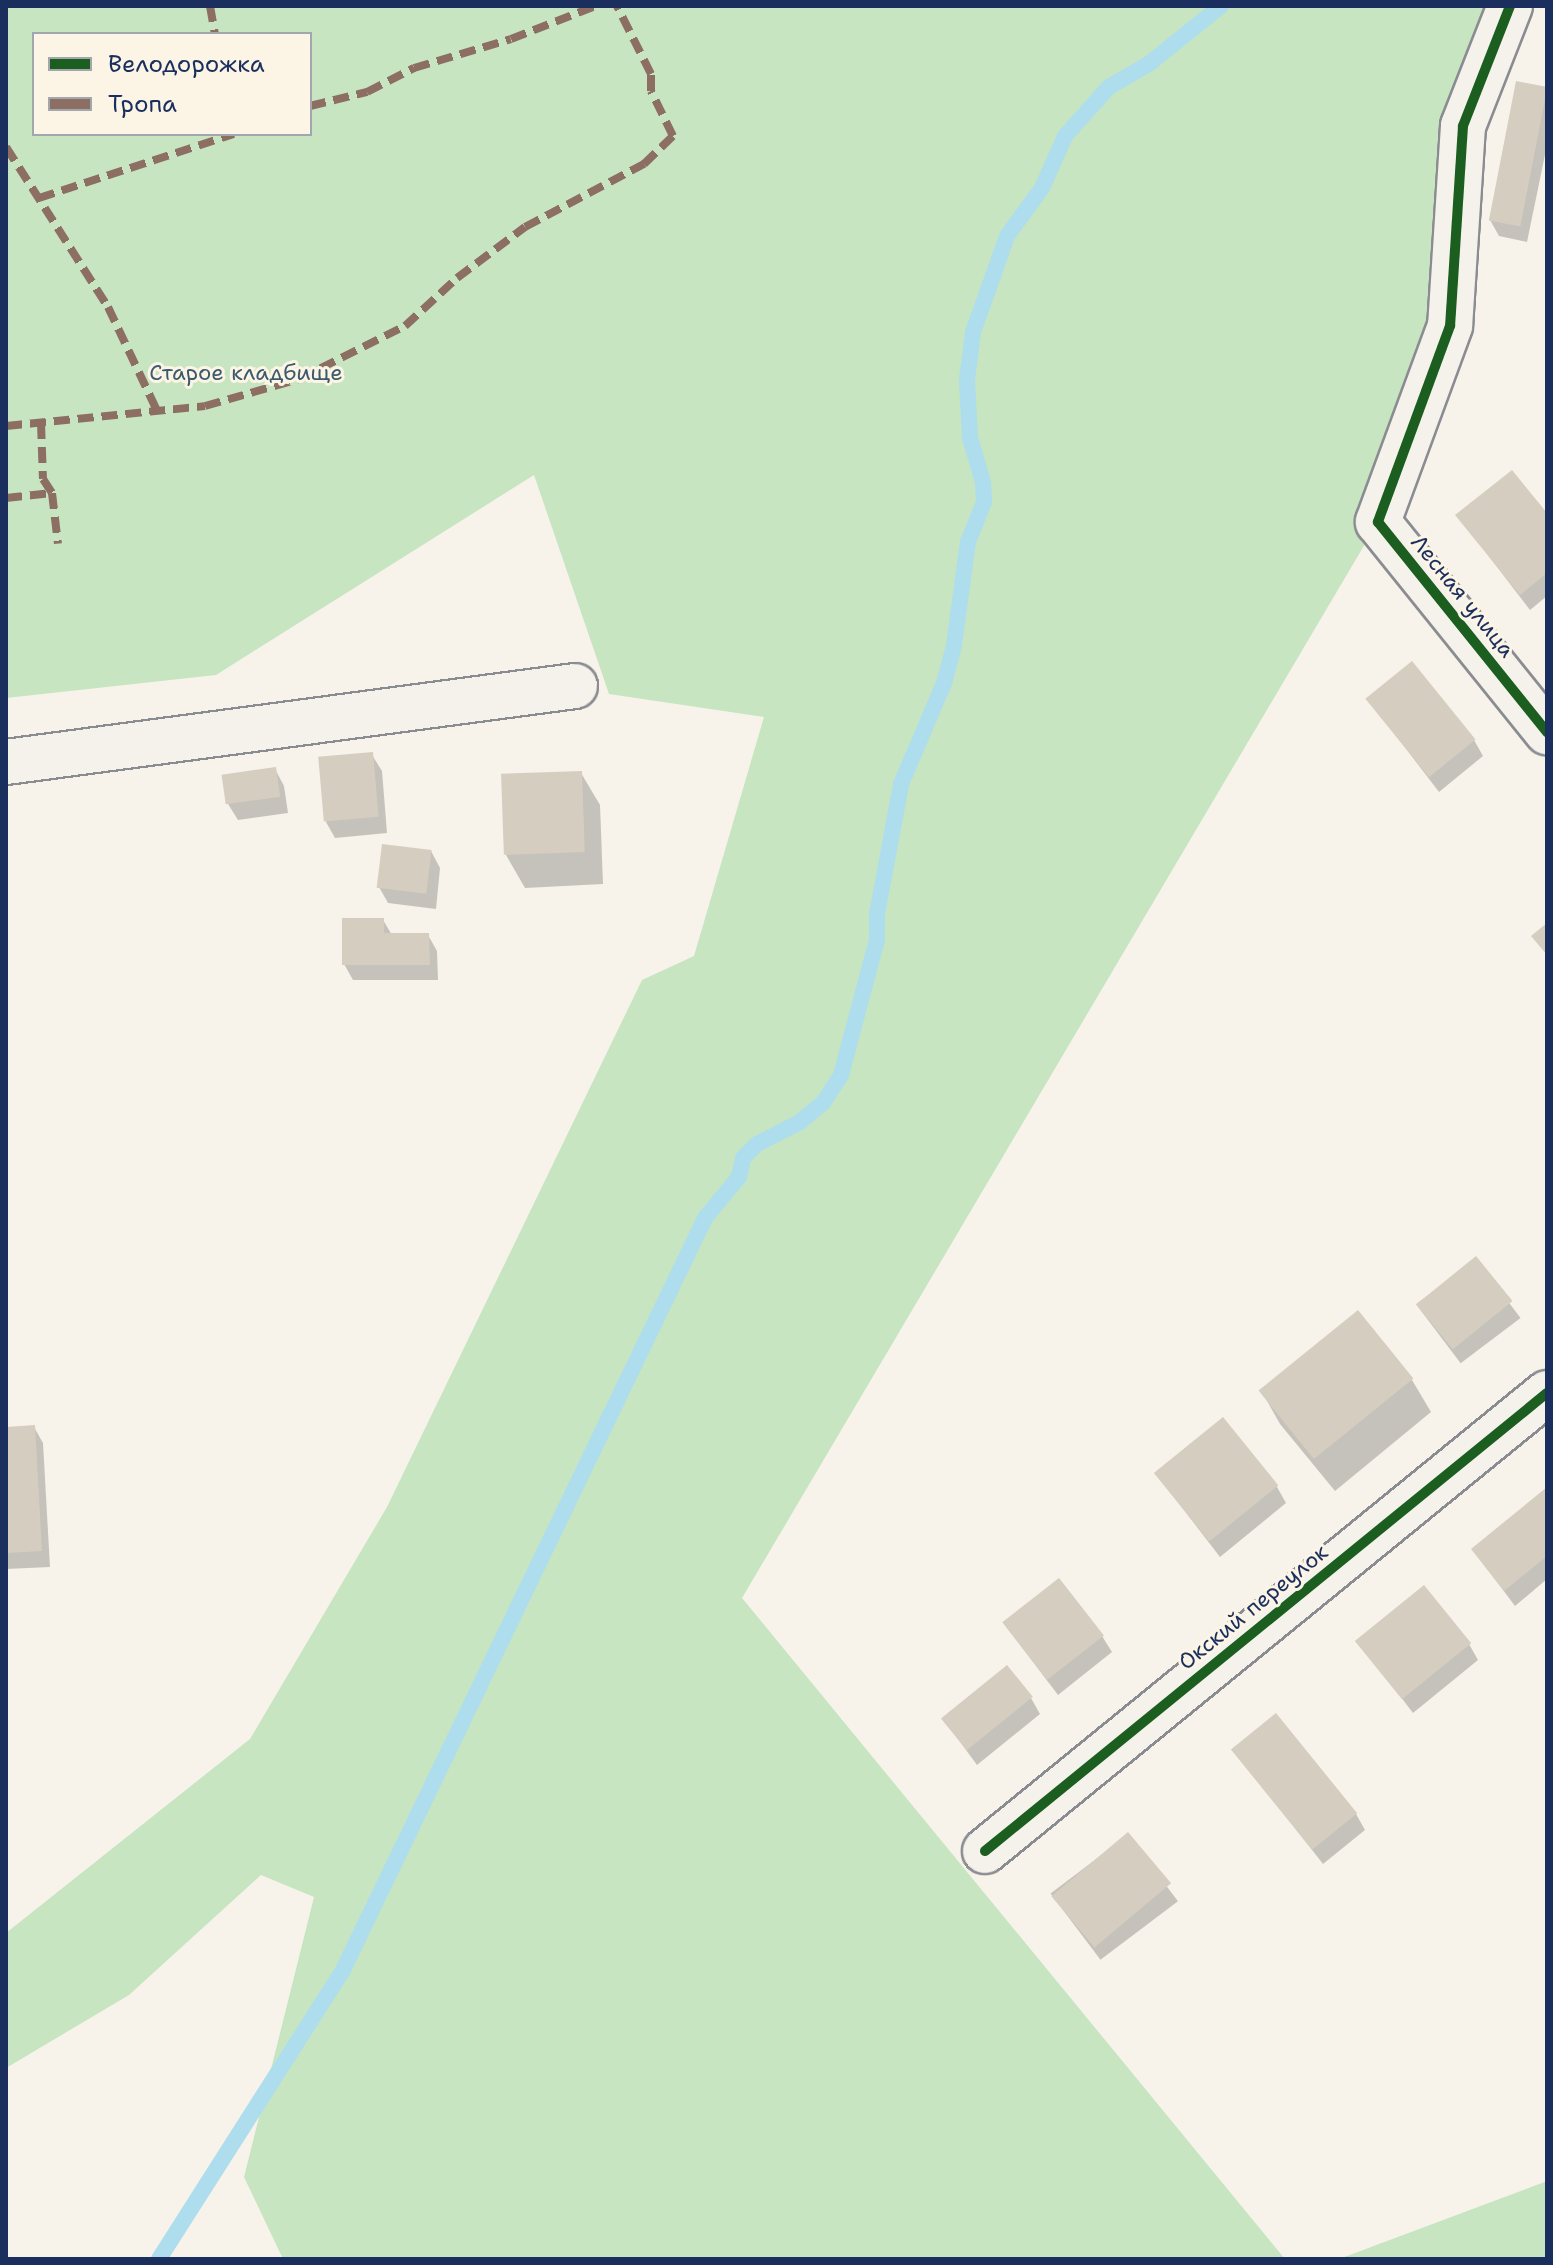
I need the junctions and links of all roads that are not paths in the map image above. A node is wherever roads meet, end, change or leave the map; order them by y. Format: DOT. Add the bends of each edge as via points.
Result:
graph roads {
  1 [pos="1510,6"];
  2 [pos="575,686"];
  3 [pos="1547,732"];
  4 [pos="6,762"];
  5 [pos="1547,1393"];
  6 [pos="985,1851"];
  1 -- 3 [label="street, Лесная улица" via="1463,126 1450,326 1378,522"];
  2 -- 4 [label="street"];
  5 -- 6 [label="street, Окский переулок"];
}
